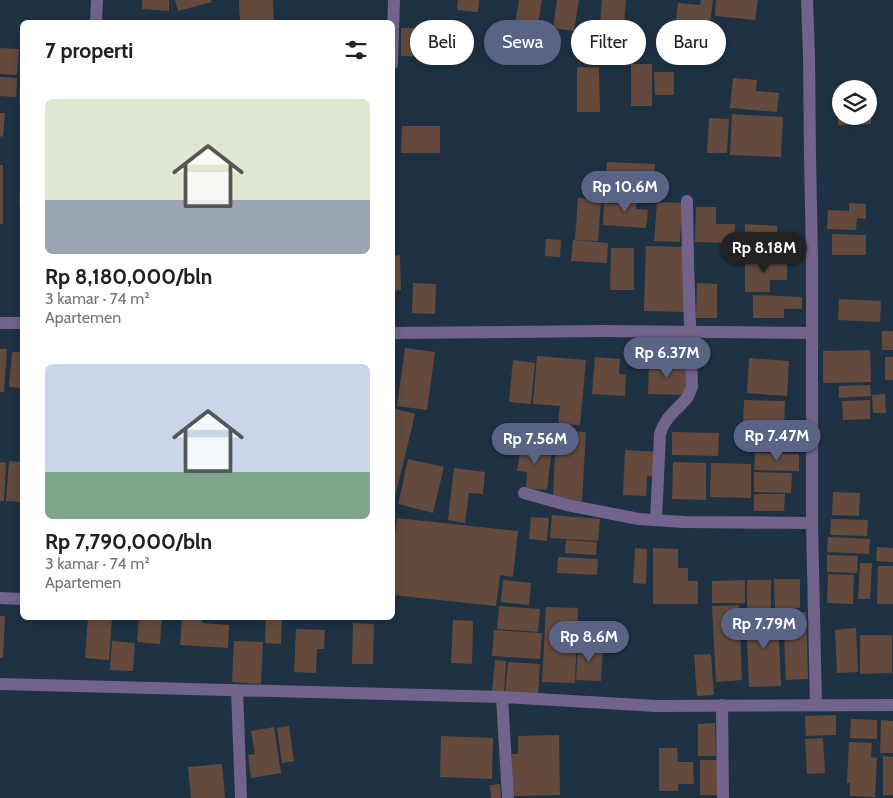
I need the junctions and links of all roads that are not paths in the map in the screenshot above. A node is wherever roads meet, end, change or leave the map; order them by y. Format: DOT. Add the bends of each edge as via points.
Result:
graph roads {
  1 [pos="97,0"];
  2 [pos="394,0"];
  3 [pos="807,0"];
  4 [pos="96,20"];
  5 [pos="393,20"];
  6 [pos="687,201"];
  7 [pos="0,323"];
  8 [pos="20,323"];
  9 [pos="691,331"];
  10 [pos="395,333"];
  11 [pos="812,333"];
  12 [pos="524,493"];
  13 [pos="656,520"];
  14 [pos="812,524"];
  15 [pos="0,598"];
  16 [pos="20,599"];
  17 [pos="0,684"];
  18 [pos="237,690"];
  19 [pos="502,697"];
  20 [pos="816,705"];
  21 [pos="893,705"];
  22 [pos="722,706"];
  23 [pos="241,798"];
  24 [pos="508,798"];
  25 [pos="723,798"];
  1 -- 4 [label="street"];
  2 -- 5 [label="street"];
  3 -- 11 [label="street"];
  6 -- 9 [label="street"];
  7 -- 8 [label="street"];
  9 -- 10 [label="street"];
  9 -- 11 [label="street"];
  9 -- 13 [label="street" via="692,387 688,397 667,418 660,434"];
  11 -- 14 [label="street"];
  12 -- 13 [label="street" via="567,505"];
  13 -- 14 [label="street"];
  14 -- 20 [label="street"];
  15 -- 16 [label="street"];
  17 -- 18 [label="street"];
  18 -- 19 [label="street"];
  18 -- 23 [label="street"];
  19 -- 22 [label="street" via="656,706"];
  19 -- 24 [label="street"];
  20 -- 21 [label="street"];
  20 -- 22 [label="street"];
  22 -- 25 [label="street"];
}
